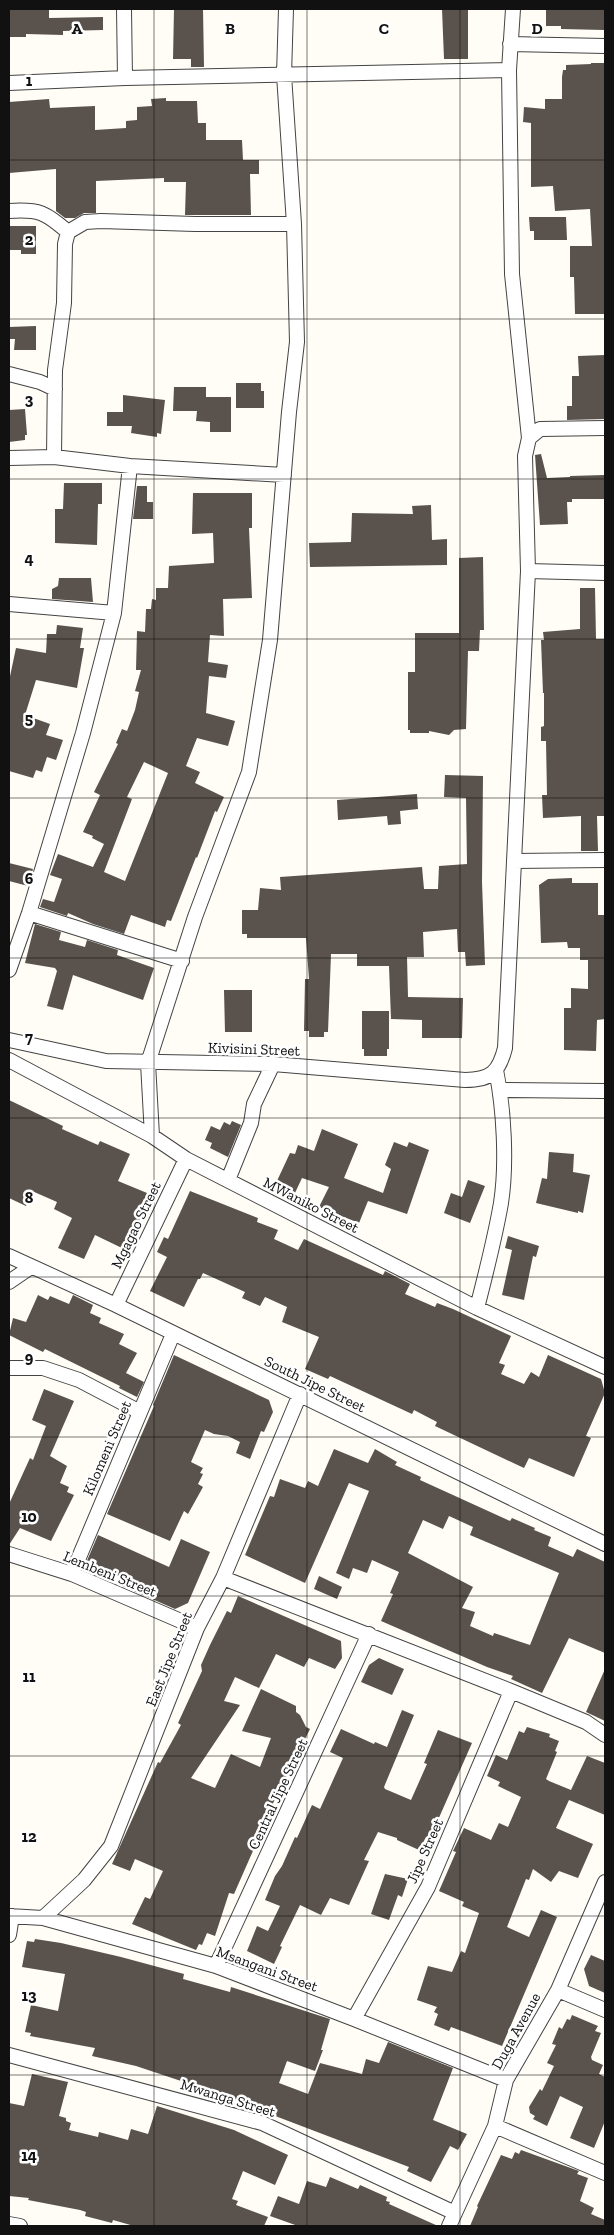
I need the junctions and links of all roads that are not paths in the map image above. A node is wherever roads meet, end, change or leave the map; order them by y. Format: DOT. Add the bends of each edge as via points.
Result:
graph roads {
  1 [pos="124,9"];
  2 [pos="286,9"];
  3 [pos="513,9"];
  4 [pos="510,44"];
  5 [pos="605,46"];
  6 [pos="509,70"];
  7 [pos="284,75"];
  8 [pos="125,78"];
  9 [pos="9,83"];
  10 [pos="9,211"];
  11 [pos="294,224"];
  12 [pos="68,232"];
  13 [pos="9,374"];
  14 [pos="55,388"];
  15 [pos="605,428"];
  16 [pos="529,438"];
  17 [pos="54,457"];
  18 [pos="9,458"];
  19 [pos="130,466"];
  20 [pos="284,475"];
  21 [pos="528,571"];
  22 [pos="605,573"];
  23 [pos="9,604"];
  24 [pos="114,613"];
  25 [pos="605,860"];
  26 [pos="514,861"];
  27 [pos="29,913"];
  28 [pos="182,961"];
  29 [pos="9,970"];
  30 [pos="9,1040"];
  31 [pos="9,1060"];
  32 [pos="148,1063"];
  33 [pos="273,1064"];
  34 [pos="496,1070"];
  35 [pos="500,1090"];
  36 [pos="605,1091"];
  37 [pos="152,1136"];
  38 [pos="186,1159"];
  39 [pos="228,1180"];
  40 [pos="9,1256"];
  41 [pos="31,1267"];
  42 [pos="9,1282"];
  43 [pos="116,1306"];
  44 [pos="477,1308"];
  45 [pos="173,1334"];
  46 [pos="605,1367"];
  47 [pos="9,1368"];
  48 [pos="300,1394"];
  49 [pos="140,1412"];
  50 [pos="605,1544"];
  51 [pos="9,1554"];
  52 [pos="72,1574"];
  53 [pos="223,1578"];
  54 [pos="197,1628"];
  55 [pos="369,1634"];
  56 [pos="512,1690"];
  57 [pos="605,1735"];
  58 [pos="605,1882"];
  59 [pos="10,1916"];
  60 [pos="43,1918"];
  61 [pos="9,1935"];
  62 [pos="216,1966"];
  63 [pos="558,1990"];
  64 [pos="605,2010"];
  65 [pos="354,2019"];
  66 [pos="9,2055"];
  67 [pos="506,2080"];
  68 [pos="494,2126"];
  69 [pos="605,2173"];
  70 [pos="452,2220"];
  71 [pos="9,2224"];
  72 [pos="20,2226"];
  1 -- 8 [label="street"];
  2 -- 7 [label="street"];
  3 -- 4 [label="street"];
  4 -- 5 [label="street"];
  4 -- 6 [label="street"];
  6 -- 7 [label="street"];
  6 -- 16 [label="street" via="512,274"];
  7 -- 8 [label="street"];
  7 -- 11 [label="street"];
  8 -- 9 [label="street"];
  10 -- 12 [label="street" via="29,210 48,214"];
  11 -- 12 [label="street" via="85,222"];
  11 -- 20 [label="street" via="297,342"];
  12 -- 14 [label="street"];
  13 -- 14 [label="street"];
  14 -- 17 [label="street"];
  15 -- 16 [label="street" via="540,429"];
  16 -- 21 [label="street" via="525,456"];
  17 -- 18 [label="street"];
  17 -- 19 [label="street"];
  19 -- 20 [label="street"];
  19 -- 24 [label="street"];
  20 -- 28 [label="street" via="270,640 249,772"];
  21 -- 22 [label="street"];
  21 -- 26 [label="street"];
  23 -- 24 [label="street"];
  24 -- 27 [label="street" via="83,733"];
  25 -- 26 [label="street"];
  26 -- 34 [label="street" via="505,1048 501,1065"];
  27 -- 28 [label="street"];
  27 -- 29 [label="street"];
  28 -- 32 [label="street"];
  30 -- 32 [label="street, Kivisini Street" via="106,1061"];
  31 -- 37 [label="street, MWaniko Street"];
  32 -- 33 [label="street, Kivisini Street"];
  32 -- 37 [label="street"];
  33 -- 34 [label="street, Kivisini Street" via="466,1080 478,1080"];
  33 -- 39 [label="street" via="254,1104 251,1123"];
  34 -- 35 [label="street"];
  35 -- 36 [label="street"];
  35 -- 44 [label="street" via="504,1168 501,1202"];
  37 -- 38 [label="street, MWaniko Street"];
  38 -- 39 [label="street, MWaniko Street"];
  38 -- 43 [label="street, Mgagao Street"];
  39 -- 44 [label="street, MWaniko Street"];
  40 -- 41 [label="street, South Jipe Street"];
  41 -- 42 [label="street"];
  41 -- 43 [label="street, South Jipe Street"];
  43 -- 45 [label="street, South Jipe Street"];
  44 -- 46 [label="street, MWaniko Street"];
  45 -- 48 [label="street, South Jipe Street"];
  45 -- 49 [label="street, Kilomeni Street"];
  47 -- 49 [label="street" via="43,1368 79,1380"];
  48 -- 50 [label="street, South Jipe Street"];
  48 -- 53 [label="street, East Jipe Street"];
  49 -- 52 [label="street, Kilomeni Street"];
  51 -- 52 [label="street, Lembeni Street"];
  52 -- 54 [label="street, Lembeni Street"];
  53 -- 54 [label="street, East Jipe Street"];
  53 -- 55 [label="street"];
  54 -- 60 [label="street, East Jipe Street" via="111,1846 84,1880"];
  55 -- 56 [label="street"];
  55 -- 62 [label="street, Central Jipe Street"];
  56 -- 57 [label="street" via="586,1722"];
  56 -- 65 [label="street, Jipe Street" via="428,1887"];
  58 -- 63 [label="street, Duga Avenue"];
  59 -- 60 [label="street, Msangani Street"];
  59 -- 61 [label="street"];
  60 -- 62 [label="street, Msangani Street"];
  62 -- 65 [label="street, Msangani Street"];
  63 -- 64 [label="street"];
  63 -- 67 [label="street, Duga Avenue"];
  65 -- 67 [label="street, Msangani Street"];
  66 -- 70 [label="street, Mwanga Street" via="262,2123"];
  67 -- 68 [label="street, Duga Avenue"];
  68 -- 69 [label="street"];
  68 -- 70 [label="street, Duga Avenue"];
  71 -- 72 [label="street"];
}
